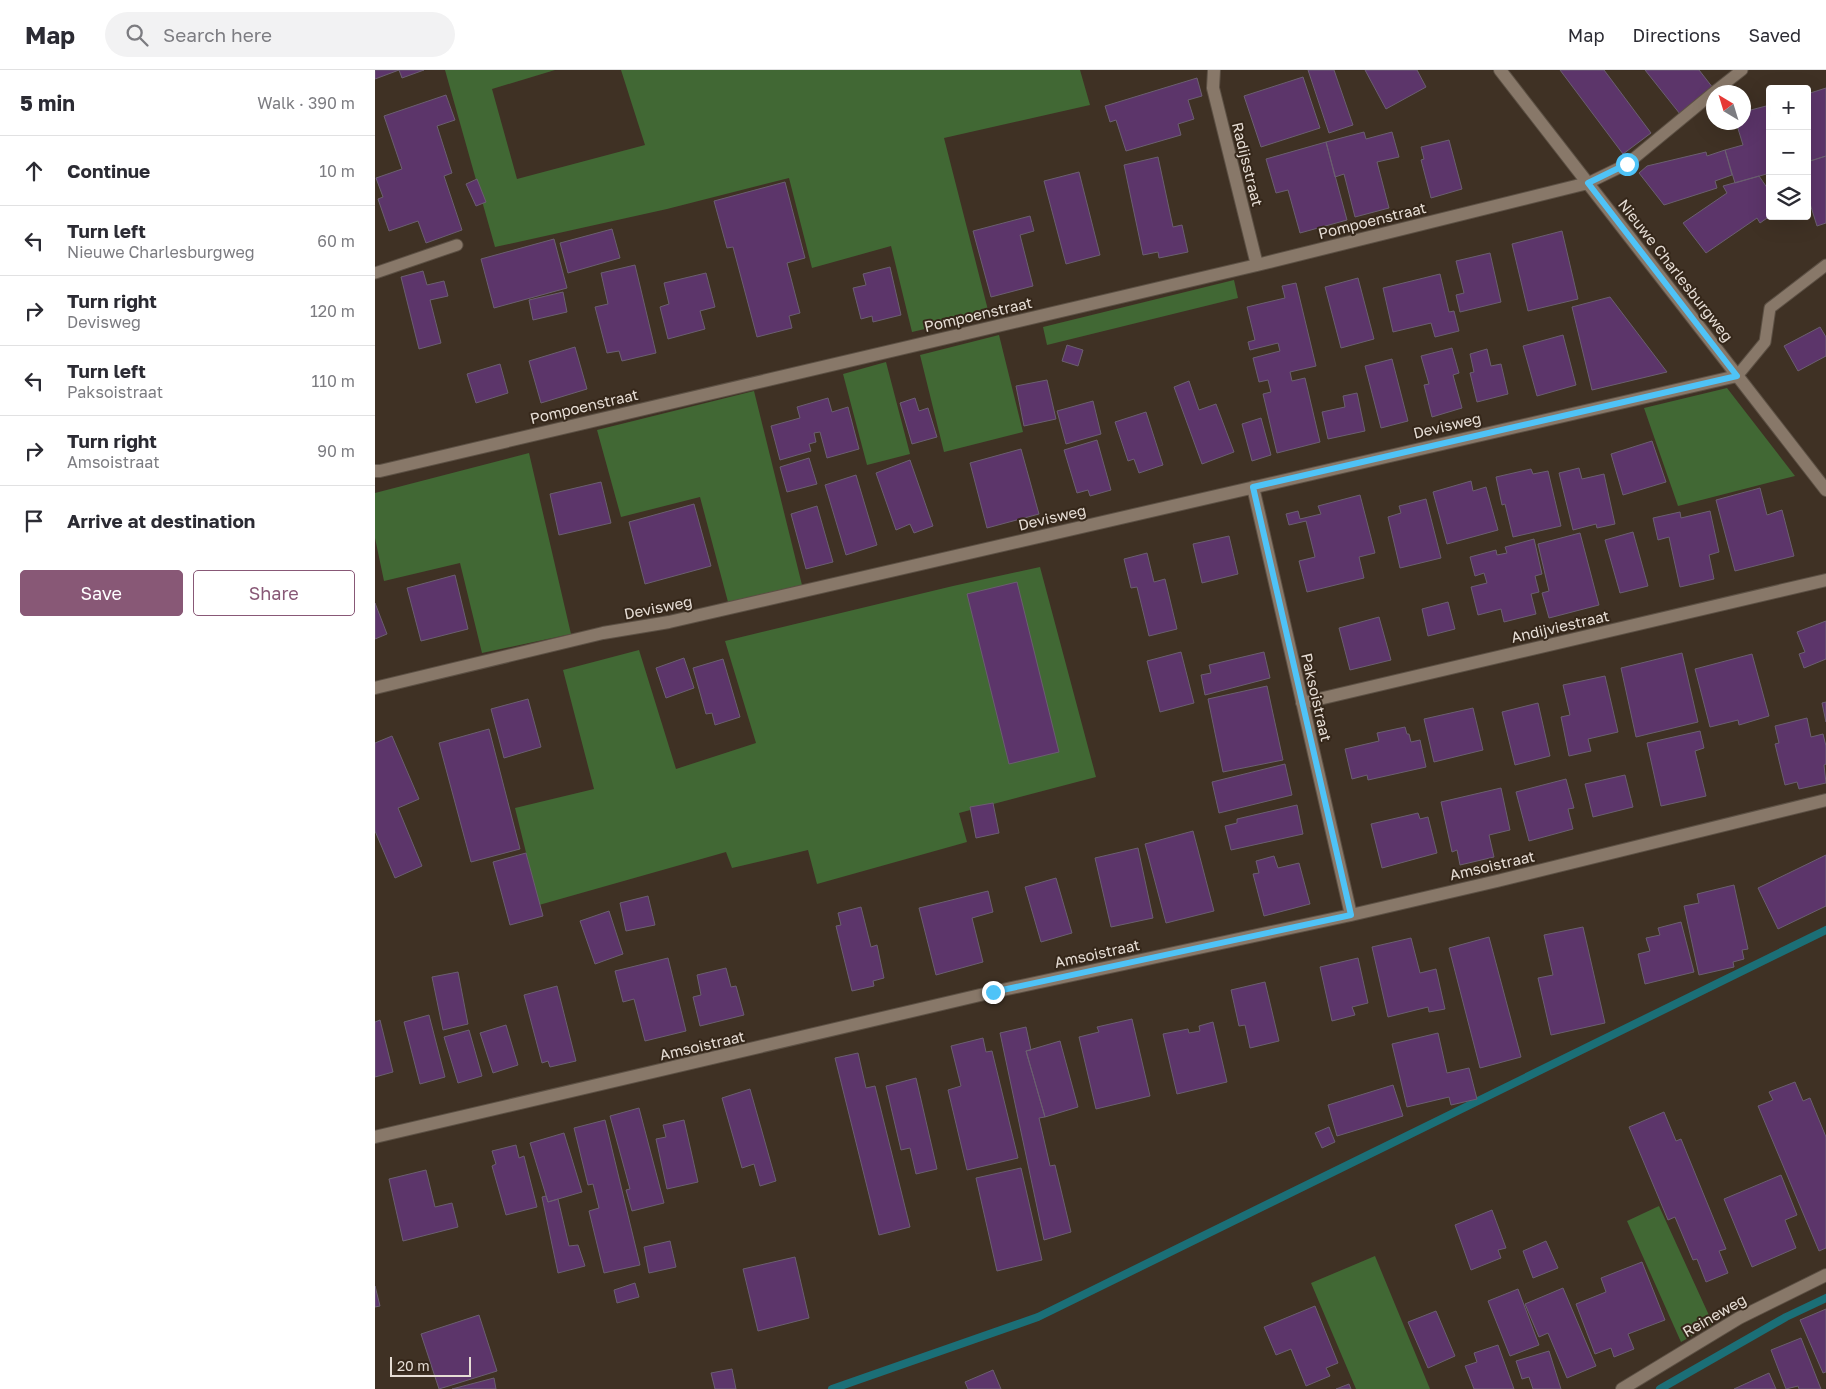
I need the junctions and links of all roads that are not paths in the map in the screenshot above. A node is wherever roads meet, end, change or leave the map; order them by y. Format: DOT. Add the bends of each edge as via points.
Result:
graph roads {
  1 [pos="1214,70"];
  2 [pos="1500,70"];
  3 [pos="1742,70"];
  4 [pos="1724,85"];
  5 [pos="1706,100"];
  6 [pos="1588,183"];
  7 [pos="457,246"];
  8 [pos="1257,265"];
  9 [pos="1826,265"];
  10 [pos="375,273"];
  11 [pos="1737,376"];
  12 [pos="375,471"];
  13 [pos="1253,487"];
  14 [pos="1826,490"];
  15 [pos="1826,580"];
  16 [pos="375,688"];
  17 [pos="1302,703"];
  18 [pos="1826,800"];
  19 [pos="1351,915"];
  20 [pos="375,1137"];
  21 [pos="1826,1275"];
  22 [pos="1622,1389"];
  1 -- 8 [label="street, Radijsstraat" via="1213,88"];
  2 -- 6 [label="street, Nieuwe Charlesburgweg"];
  3 -- 4 [label="lane"];
  5 -- 6 [label="lane" via="1627,164"];
  6 -- 8 [label="street, Pompoenstraat"];
  6 -- 11 [label="street, Nieuwe Charlesburgweg"];
  7 -- 10 [label="lane"];
  8 -- 12 [label="street, Pompoenstraat"];
  9 -- 11 [label="lane" via="1770,308 1765,342"];
  11 -- 13 [label="street, Devisweg"];
  11 -- 14 [label="street, Nieuwe Charlesburgweg"];
  13 -- 16 [label="street, Devisweg"];
  13 -- 17 [label="street, Paksoistraat"];
  15 -- 17 [label="street, Andijviestraat"];
  17 -- 19 [label="street, Paksoistraat"];
  18 -- 19 [label="street, Amsoistraat"];
  19 -- 20 [label="street, Amsoistraat" via="993,992"];
  21 -- 22 [label="street, Reineweg" via="1739,1318"];
}
